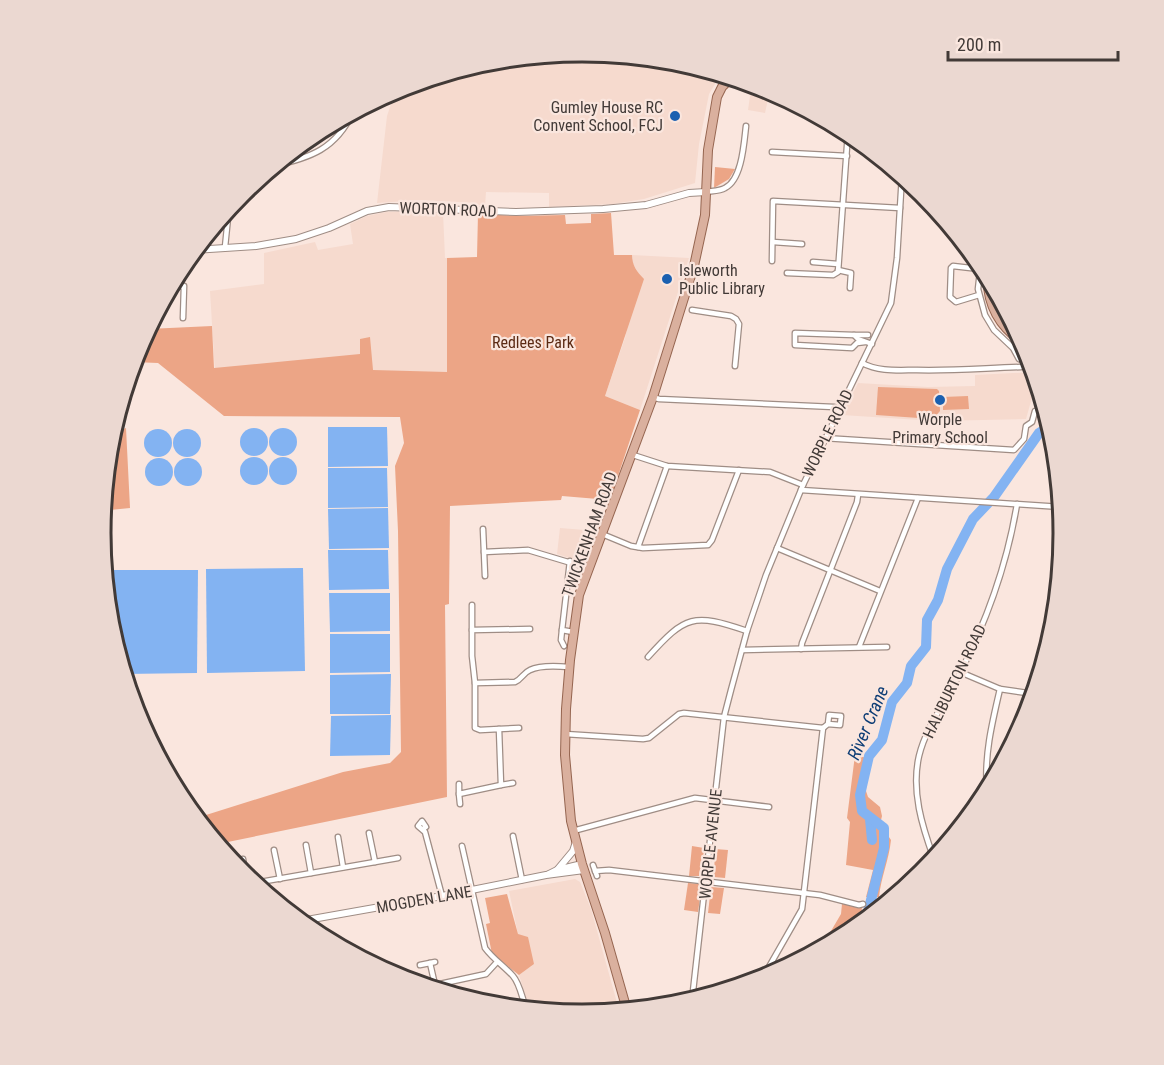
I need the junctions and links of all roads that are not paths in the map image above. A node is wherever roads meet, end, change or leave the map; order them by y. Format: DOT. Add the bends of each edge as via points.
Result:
graph roads {
  1 [pos="725,84"];
  2 [pos="746,126"];
  3 [pos="344,127"];
  4 [pos="848,144"];
  5 [pos="772,152"];
  6 [pos="847,156"];
  7 [pos="292,162"];
  8 [pos="901,186"];
  9 [pos="706,192"];
  10 [pos="842,204"];
  11 [pos="900,208"];
  12 [pos="227,223"];
  13 [pos="773,242"];
  14 [pos="802,244"];
  15 [pos="225,247"];
  16 [pos="206,249"];
  17 [pos="772,261"];
  18 [pos="813,262"];
  19 [pos="838,267"];
  20 [pos="972,268"];
  21 [pos="787,273"];
  22 [pos="979,279"];
  23 [pos="181,286"];
  24 [pos="184,286"];
  25 [pos="191,286"];
  26 [pos="850,288"];
  27 [pos="979,295"];
  28 [pos="989,296"];
  29 [pos="692,310"];
  30 [pos="183,318"];
  31 [pos="1006,329"];
  32 [pos="868,335"];
  33 [pos="856,339"];
  34 [pos="872,344"];
  35 [pos="1020,359"];
  36 [pos="862,363"];
  37 [pos="1022,365"];
  38 [pos="735,366"];
  39 [pos="653,397"];
  40 [pos="838,409"];
  41 [pos="1035,411"];
  42 [pos="824,438"];
  43 [pos="633,455"];
  44 [pos="667,466"];
  45 [pos="739,470"];
  46 [pos="802,487"];
  47 [pos="858,495"];
  48 [pos="918,498"];
  49 [pos="1017,504"];
  50 [pos="1052,506"];
  51 [pos="483,529"];
  52 [pos="602,534"];
  53 [pos="638,547"];
  54 [pos="777,548"];
  55 [pos="484,552"];
  56 [pos="570,561"];
  57 [pos="588,568"];
  58 [pos="830,571"];
  59 [pos="485,576"];
  60 [pos="880,591"];
  61 [pos="472,605"];
  62 [pos="530,628"];
  63 [pos="472,630"];
  64 [pos="562,630"];
  65 [pos="747,631"];
  66 [pos="573,632"];
  67 [pos="564,646"];
  68 [pos="860,647"];
  69 [pos="887,647"];
  70 [pos="801,649"];
  71 [pos="742,650"];
  72 [pos="648,657"];
  73 [pos="569,668"];
  74 [pos="960,672"];
  75 [pos="475,683"];
  76 [pos="1000,689"];
  77 [pos="731,690"];
  78 [pos="1025,693"];
  79 [pos="724,717"];
  80 [pos="828,724"];
  81 [pos="519,728"];
  82 [pos="823,728"];
  83 [pos="499,729"];
  84 [pos="565,734"];
  85 [pos="986,774"];
  86 [pos="513,783"];
  87 [pos="459,784"];
  88 [pos="501,785"];
  89 [pos="459,794"];
  90 [pos="715,800"];
  91 [pos="460,804"];
  92 [pos="769,807"];
  93 [pos="423,830"];
  94 [pos="573,831"];
  95 [pos="369,833"];
  96 [pos="513,836"];
  97 [pos="338,837"];
  98 [pos="576,842"];
  99 [pos="306,845"];
  100 [pos="462,846"];
  101 [pos="931,849"];
  102 [pos="274,850"];
  103 [pos="398,858"];
  104 [pos="375,862"];
  105 [pos="593,865"];
  106 [pos="343,867"];
  107 [pos="583,867"];
  108 [pos="557,870"];
  109 [pos="311,873"];
  110 [pos="546,875"];
  111 [pos="280,879"];
  112 [pos="522,880"];
  113 [pos="265,881"];
  114 [pos="706,881"];
  115 [pos="472,891"];
  116 [pos="804,893"];
  117 [pos="442,896"];
  118 [pos="862,904"];
  119 [pos="314,920"];
  120 [pos="497,962"];
  121 [pos="771,964"];
  122 [pos="420,965"];
  123 [pos="435,980"];
  124 [pos="445,983"];
  125 [pos="693,990"];
  126 [pos="523,999"];
  127 [pos="624,1001"];
  1 -- 9 [label="main road, TWICKENHAM ROAD" via="717,97"];
  2 -- 9 [label="street" via="739,171 729,186"];
  3 -- 7 [label="street" via="318,152"];
  4 -- 6 [label="street"];
  5 -- 6 [label="street"];
  6 -- 10 [label="street"];
  8 -- 11 [label="street, WORPLE ROAD"];
  9 -- 15 [label="street, WORTON ROAD" via="646,205 603,209 516,212 389,207 367,211 297,239"];
  9 -- 39 [label="main road, TWICKENHAM ROAD" via="697,252"];
  10 -- 11 [label="street"];
  10 -- 13 [label="street" via="773,201"];
  10 -- 19 [label="street"];
  11 -- 34 [label="street, WORPLE ROAD" via="894,292"];
  12 -- 15 [label="street"];
  13 -- 14 [label="street"];
  13 -- 17 [label="street"];
  15 -- 16 [label="street, WORTON ROAD"];
  18 -- 19 [label="street"];
  19 -- 21 [label="street" via="833,275"];
  19 -- 26 [label="street" via="851,273"];
  20 -- 27 [label="street" via="951,268 950,297 956,302"];
  22 -- 27 [label="street"];
  23 -- 24 [label="street"];
  24 -- 25 [label="street"];
  24 -- 30 [label="street"];
  27 -- 35 [label="street" via="994,330"];
  28 -- 31 [label="main road"];
  29 -- 38 [label="street" via="736,319 739,324"];
  32 -- 33 [label="street"];
  33 -- 33 [label="street" via="854,346 846,348 794,342 795,333"];
  33 -- 34 [label="street"];
  34 -- 36 [label="street, WORPLE ROAD"];
  36 -- 37 [label="street" via="874,369 943,371"];
  36 -- 40 [label="street, WORPLE ROAD"];
  39 -- 40 [label="street"];
  39 -- 43 [label="main road, TWICKENHAM ROAD"];
  40 -- 42 [label="street, WORPLE ROAD"];
  41 -- 42 [label="street" via="1024,439 1014,450"];
  42 -- 46 [label="street, WORPLE ROAD"];
  43 -- 44 [label="street"];
  43 -- 52 [label="main road, TWICKENHAM ROAD"];
  44 -- 45 [label="street"];
  44 -- 53 [label="street"];
  45 -- 46 [label="street" via="770,472"];
  45 -- 53 [label="street" via="708,545"];
  46 -- 47 [label="street"];
  46 -- 54 [label="street, WORPLE ROAD"];
  47 -- 48 [label="street"];
  47 -- 58 [label="street"];
  48 -- 49 [label="street"];
  48 -- 60 [label="street"];
  49 -- 50 [label="street"];
  49 -- 74 [label="street, HALIBURTON ROAD" via="998,587"];
  51 -- 55 [label="street"];
  52 -- 53 [label="street"];
  52 -- 57 [label="main road, TWICKENHAM ROAD"];
  54 -- 58 [label="street"];
  54 -- 65 [label="street, WORPLE ROAD"];
  55 -- 56 [label="street" via="528,550"];
  55 -- 59 [label="street"];
  56 -- 57 [label="street"];
  56 -- 64 [label="street"];
  57 -- 66 [label="main road, TWICKENHAM ROAD"];
  58 -- 60 [label="street"];
  58 -- 70 [label="street"];
  60 -- 68 [label="street"];
  61 -- 63 [label="street"];
  62 -- 63 [label="street"];
  63 -- 75 [label="street"];
  64 -- 66 [label="street"];
  64 -- 67 [label="street"];
  65 -- 71 [label="street, WORPLE ROAD"];
  65 -- 72 [label="street" via="697,620 671,632"];
  66 -- 73 [label="main road, TWICKENHAM ROAD"];
  68 -- 69 [label="street"];
  68 -- 70 [label="street"];
  70 -- 71 [label="street"];
  71 -- 77 [label="street, WORPLE ROAD"];
  73 -- 75 [label="street" via="527,670 515,682"];
  73 -- 84 [label="main road, TWICKENHAM ROAD"];
  74 -- 76 [label="street"];
  74 -- 101 [label="street, HALIBURTON ROAD" via="931,724 920,756 916,788"];
  75 -- 83 [label="street" via="475,728"];
  76 -- 78 [label="street"];
  76 -- 85 [label="street" via="989,736"];
  77 -- 79 [label="street, WORPLE AVENUE"];
  79 -- 82 [label="street"];
  79 -- 84 [label="street" via="679,714 643,739"];
  79 -- 90 [label="street, WORPLE AVENUE"];
  80 -- 82 [label="street"];
  81 -- 83 [label="street"];
  82 -- 116 [label="street"];
  83 -- 88 [label="street"];
  84 -- 94 [label="main road, TWICKENHAM ROAD"];
  86 -- 88 [label="street"];
  87 -- 89 [label="street"];
  88 -- 89 [label="street"];
  89 -- 91 [label="street"];
  90 -- 92 [label="street"];
  90 -- 94 [label="street" via="695,798"];
  90 -- 114 [label="street, WORPLE AVENUE"];
  93 -- 117 [label="street"];
  94 -- 98 [label="main road, TWICKENHAM ROAD"];
  95 -- 104 [label="street"];
  96 -- 112 [label="street"];
  97 -- 106 [label="street"];
  98 -- 107 [label="main road, TWICKENHAM ROAD"];
  98 -- 108 [label="street, MOGDEN LANE" via="573,852"];
  99 -- 109 [label="street"];
  100 -- 115 [label="street"];
  102 -- 111 [label="street"];
  103 -- 104 [label="street"];
  104 -- 106 [label="street"];
  105 -- 114 [label="street" via="596,874 609,870"];
  106 -- 109 [label="street"];
  107 -- 108 [label="street, MOGDEN LANE"];
  107 -- 110 [label="street, MOGDEN LANE"];
  107 -- 127 [label="main road, TWICKENHAM ROAD"];
  108 -- 110 [label="street, MOGDEN LANE"];
  109 -- 111 [label="street"];
  110 -- 112 [label="street, MOGDEN LANE"];
  111 -- 113 [label="street"];
  112 -- 115 [label="street, MOGDEN LANE"];
  114 -- 116 [label="street"];
  114 -- 125 [label="street, WORPLE AVENUE"];
  115 -- 117 [label="street, MOGDEN LANE"];
  115 -- 120 [label="street" via="485,948"];
  116 -- 118 [label="street"];
  116 -- 121 [label="street" via="801,912"];
  117 -- 119 [label="street, MOGDEN LANE"];
  120 -- 124 [label="street" via="486,974"];
  120 -- 126 [label="street" via="517,982"];
  122 -- 123 [label="street" via="433,962"];
}
